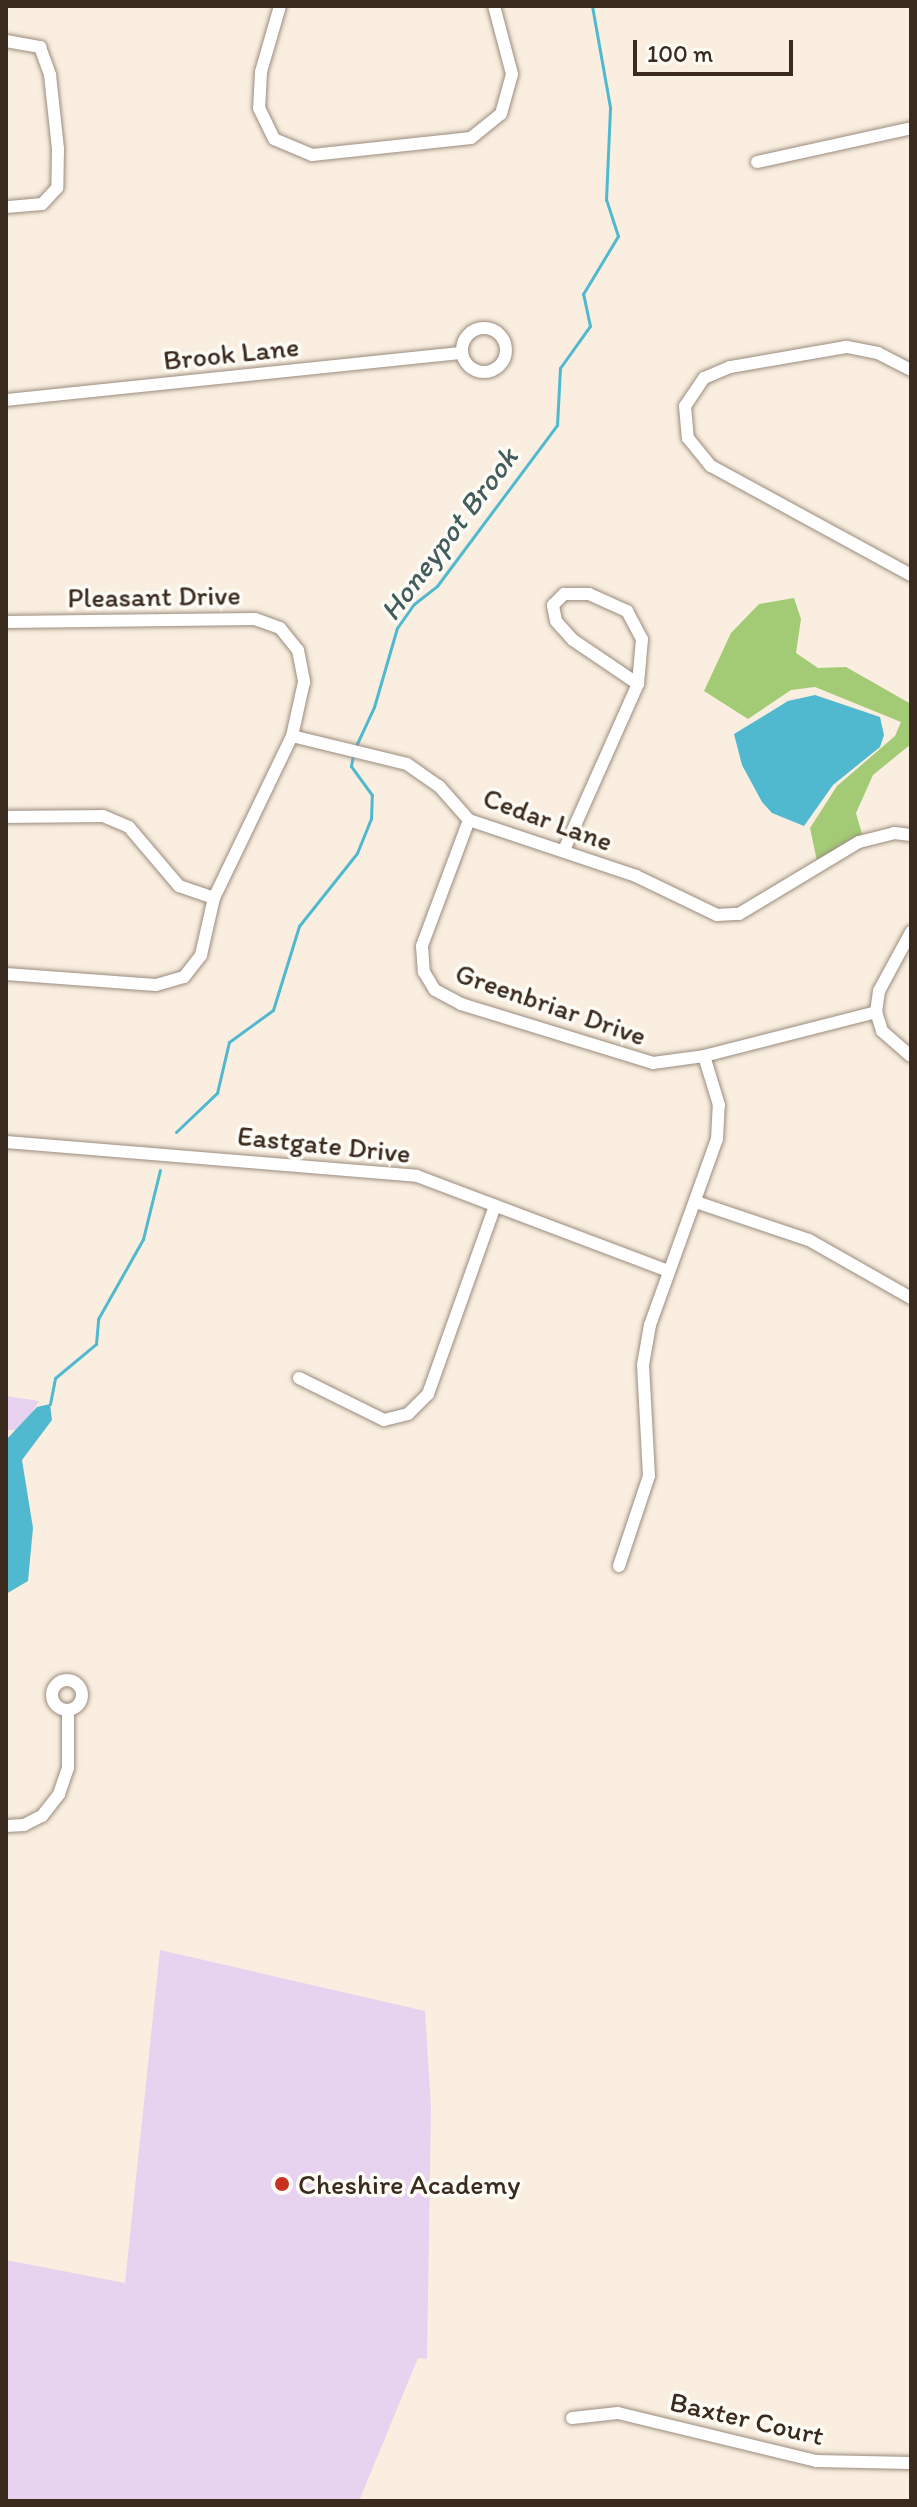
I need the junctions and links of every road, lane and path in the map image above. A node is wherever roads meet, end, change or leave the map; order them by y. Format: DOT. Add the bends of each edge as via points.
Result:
graph roads {
  1 [pos="280,6"];
  2 [pos="494,6"];
  3 [pos="6,41"];
  4 [pos="911,128"];
  5 [pos="757,162"];
  6 [pos="6,207"];
  7 [pos="462,353"];
  8 [pos="911,370"];
  9 [pos="6,400"];
  10 [pos="911,575"];
  11 [pos="6,622"];
  12 [pos="638,684"];
  13 [pos="292,736"];
  14 [pos="6,817"];
  15 [pos="469,820"];
  16 [pos="911,835"];
  17 [pos="564,850"];
  18 [pos="214,898"];
  19 [pos="911,932"];
  20 [pos="6,974"];
  21 [pos="876,1012"];
  22 [pos="704,1056"];
  23 [pos="911,1056"];
  24 [pos="6,1142"];
  25 [pos="696,1202"];
  26 [pos="495,1206"];
  27 [pos="669,1271"];
  28 [pos="911,1298"];
  29 [pos="299,1378"];
  30 [pos="619,1566"];
  31 [pos="68,1710"];
  32 [pos="6,1826"];
  33 [pos="572,2418"];
  34 [pos="911,2463"];
  1 -- 2 [label="street" via="261,72 259,108 274,139 312,155 471,138 501,114 512,74"];
  3 -- 6 [label="street" via="40,47 50,75 58,149 57,188 42,204"];
  4 -- 5 [label="street"];
  7 -- 9 [label="street, Brook Lane"];
  8 -- 10 [label="street" via="878,353 846,347 730,367 704,378 685,406 688,438 711,466"];
  11 -- 13 [label="street, Pleasant Drive" via="255,619 280,628 298,650 304,682"];
  12 -- 12 [label="street" via="642,639 627,611 589,594 564,594 553,605 556,621 573,640"];
  12 -- 17 [label="street"];
  13 -- 15 [label="street, Cedar Lane" via="407,764 439,786"];
  13 -- 18 [label="street"];
  14 -- 18 [label="street" via="103,816 129,827 179,886"];
  15 -- 17 [label="street, Cedar Lane"];
  15 -- 22 [label="street, Greenbriar Drive" via="422,946 424,972 435,990 461,1004 653,1063"];
  16 -- 17 [label="street, Cedar Lane" via="894,833 859,842 739,914 717,915 636,876"];
  18 -- 20 [label="street" via="201,955 184,977 156,985"];
  19 -- 21 [label="street" via="879,991"];
  21 -- 22 [label="street, Greenbriar Drive"];
  21 -- 23 [label="street" via="882,1031"];
  22 -- 25 [label="street" via="719,1105 717,1139"];
  24 -- 26 [label="street, Eastgate Drive" via="374,1169 417,1176"];
  25 -- 27 [label="street"];
  25 -- 28 [label="street" via="809,1240"];
  26 -- 27 [label="street, Eastgate Drive"];
  26 -- 29 [label="street" via="428,1394 408,1414 384,1420"];
  27 -- 30 [label="street" via="643,1365 649,1476"];
  31 -- 32 [label="street" via="68,1768 59,1794 42,1816"];
  33 -- 34 [label="street, Baxter Court" via="618,2413 816,2461"];
}
